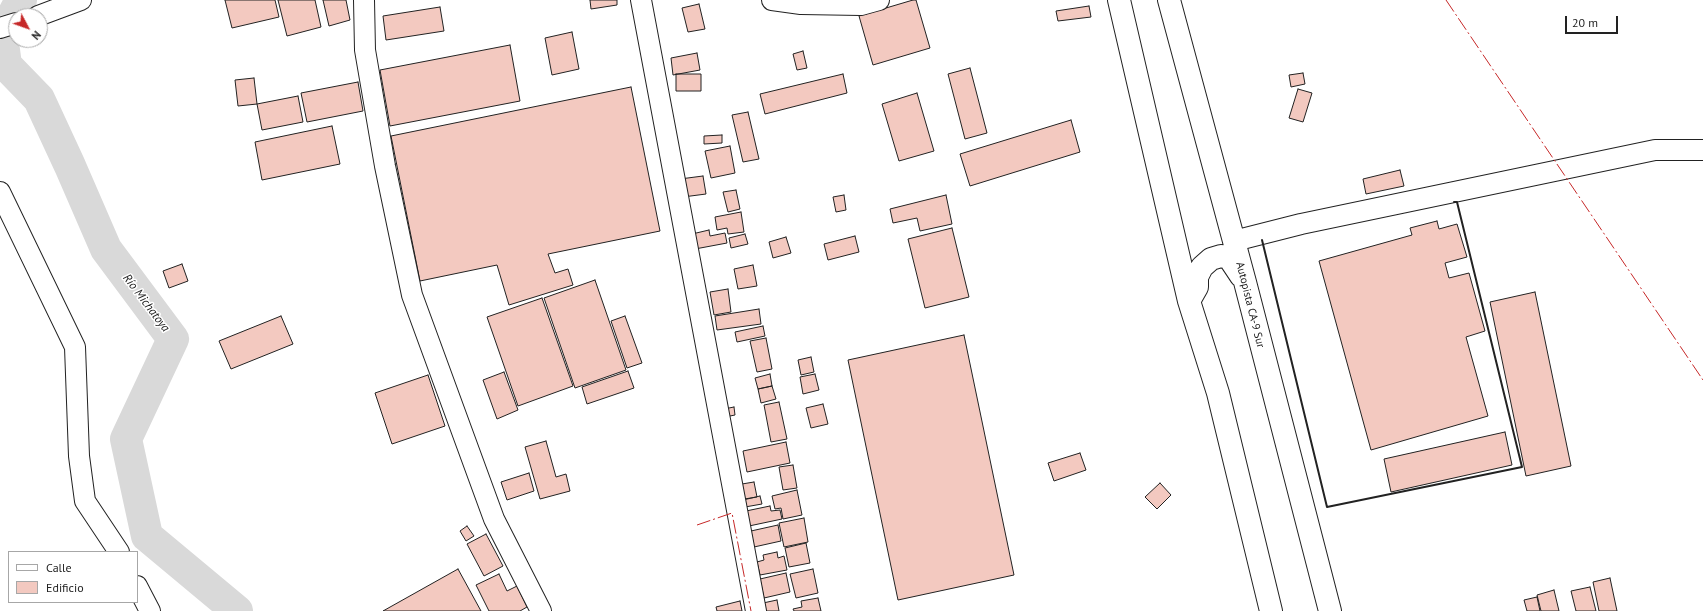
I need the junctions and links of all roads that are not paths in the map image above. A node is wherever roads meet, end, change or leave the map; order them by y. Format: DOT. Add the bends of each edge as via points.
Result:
graph roads {
  1 [pos="81,0"];
  2 [pos="364,0"];
  3 [pos="641,0"];
  4 [pos="772,0"];
  5 [pos="879,0"];
  6 [pos="1119,0"];
  7 [pos="1169,0"];
  8 [pos="48,13"];
  9 [pos="1703,150"];
  10 [pos="0,192"];
  11 [pos="1234,241"];
  12 [pos="1245,282"];
  13 [pos="1189,301"];
  14 [pos="118,551"];
  15 [pos="138,588"];
  16 [pos="150,611"];
  17 [pos="540,611"];
  18 [pos="756,611"];
  19 [pos="1271,611"];
  20 [pos="1330,611"];
  1 -- 8 [label="street"];
  2 -- 17 [label="street" via="365,50 385,166 412,295 494,520"];
  3 -- 18 [label="street"];
  4 -- 5 [label="street" via="801,4 861,5"];
  6 -- 13 [label="highway"];
  7 -- 11 [label="highway, Autopista CA-9 Sur"];
  9 -- 11 [label="street" via="1655,150 1301,224"];
  10 -- 14 [label="street" via="75,347 79,456 85,500"];
  11 -- 12 [label="highway, Autopista CA-9 Sur"];
  12 -- 13 [label="highway" via="1229,258 1214,257 1202,267 1197,287"];
  12 -- 20 [label="highway, Autopista CA-9 Sur"];
  13 -- 19 [label="highway" via="1218,393"];
  15 -- 16 [label="street"];
}
